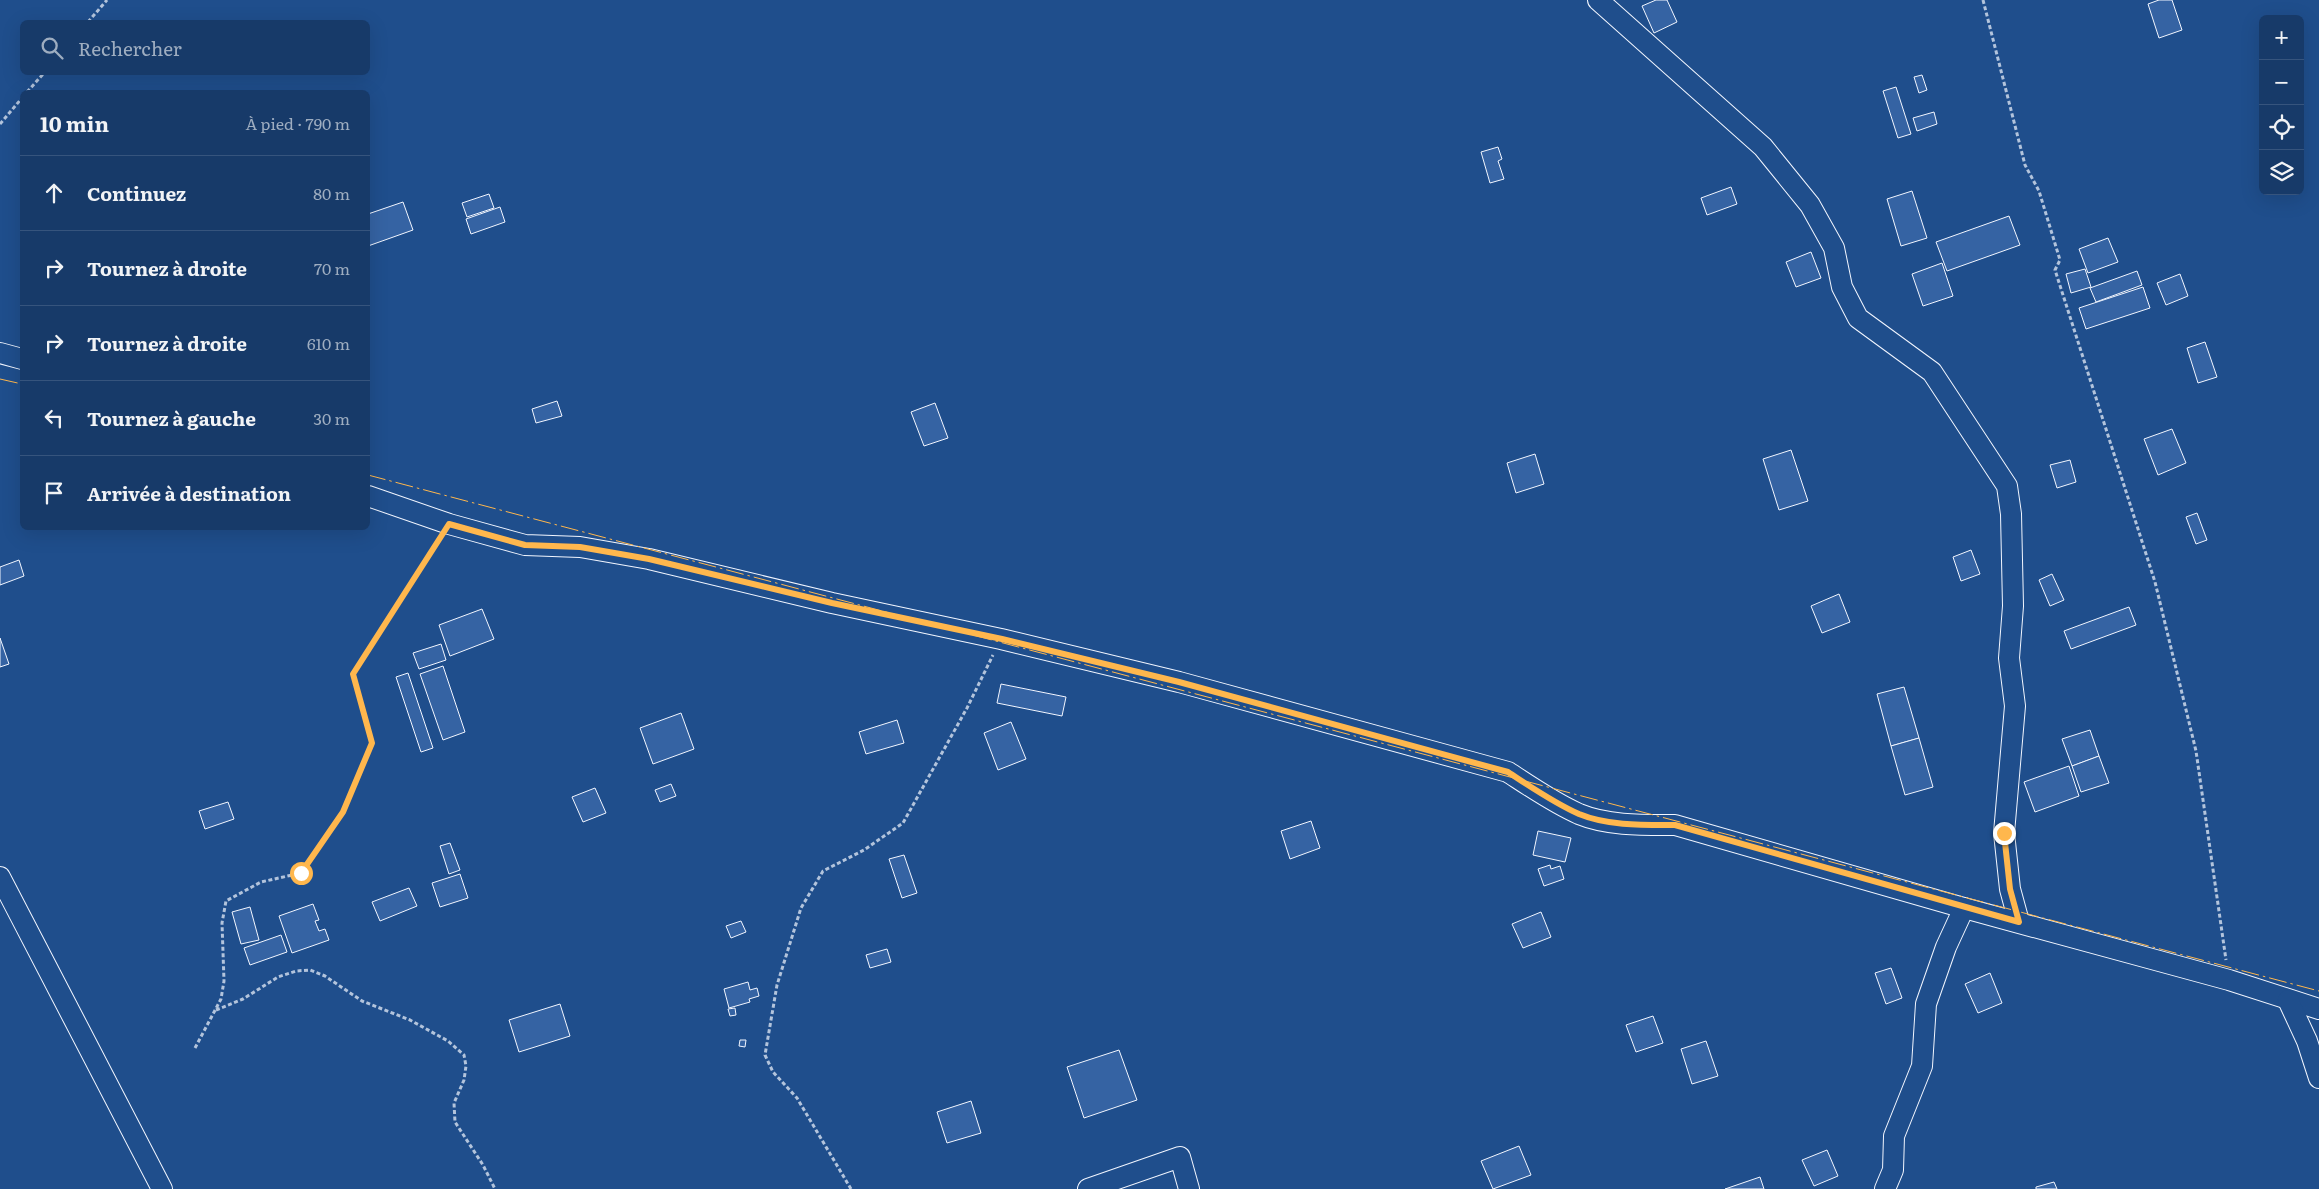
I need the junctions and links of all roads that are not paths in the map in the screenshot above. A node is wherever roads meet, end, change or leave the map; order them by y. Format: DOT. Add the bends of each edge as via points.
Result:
graph roads {
  1 [pos="1598,0"];
  2 [pos="0,354"];
  3 [pos="20,359"];
  4 [pos="370,497"];
  5 [pos="0,877"];
  6 [pos="1964,908"];
  7 [pos="2019,922"];
  8 [pos="2288,1000"];
  9 [pos="2319,1009"];
  10 [pos="2319,1078"];
  11 [pos="162,1189"];
  12 [pos="1088,1189"];
  13 [pos="1189,1189"];
  14 [pos="1885,1189"];
  1 -- 7 [label="street" via="1763,147 1810,205 1834,248 1842,287 1858,318 1932,372 2007,486 2011,514 2013,606 2009,658 2015,706 2004,833 2010,889"];
  2 -- 3 [label="street"];
  4 -- 6 [label="street" via="449,524 525,545 580,547 649,559 1179,682 1508,772 1539,793 1580,814 1643,826 1675,825"];
  5 -- 11 [label="street"];
  6 -- 7 [label="street"];
  6 -- 14 [label="street" via="1926,1004 1922,1066 1894,1136 1893,1170"];
  7 -- 8 [label="street" via="2229,980"];
  8 -- 9 [label="street"];
  8 -- 10 [label="street"];
  12 -- 13 [label="street" via="1180,1157"];
}
